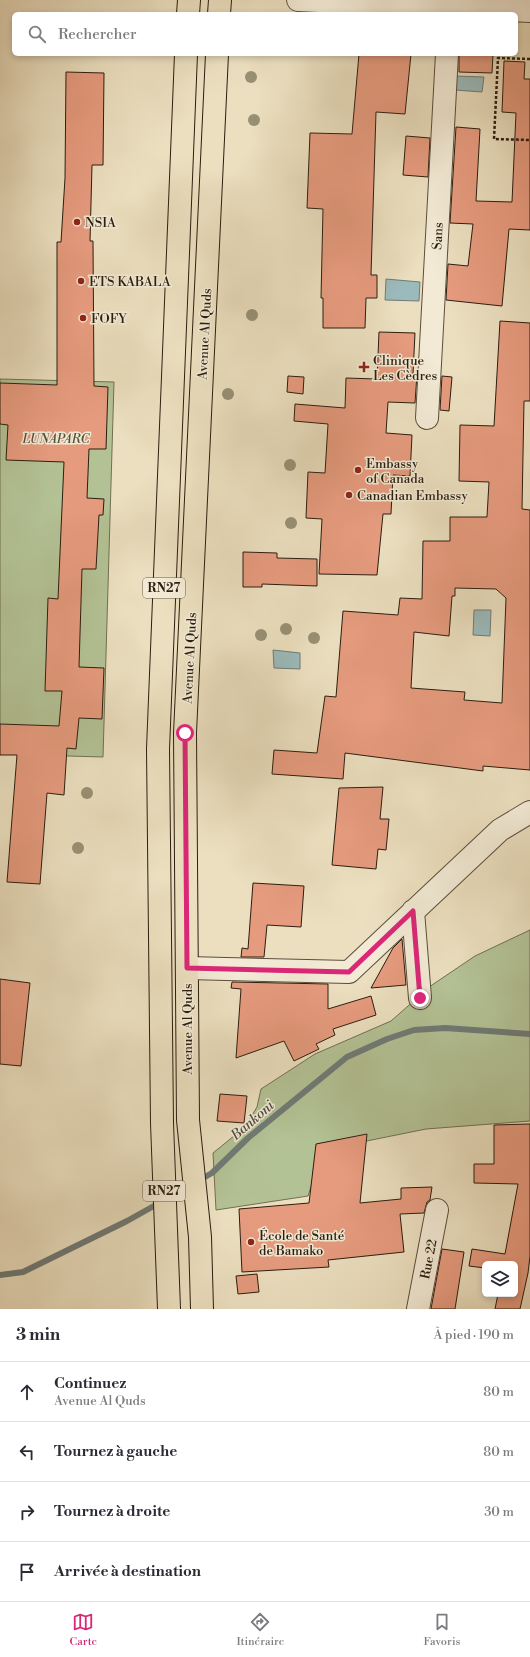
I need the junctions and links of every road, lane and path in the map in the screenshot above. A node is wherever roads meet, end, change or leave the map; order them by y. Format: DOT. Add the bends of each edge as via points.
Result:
graph roads {
  1 [pos="189,0"];
  2 [pos="220,0"];
  3 [pos="298,0"];
  4 [pos="450,11"];
  5 [pos="530,11"];
  6 [pos="188,12"];
  7 [pos="219,12"];
  8 [pos="186,56"];
  9 [pos="217,56"];
  10 [pos="447,56"];
  11 [pos="530,59"];
  12 [pos="530,140"];
  13 [pos="427,418"];
  14 [pos="530,812"];
  15 [pos="413,911"];
  16 [pos="187,968"];
  17 [pos="420,998"];
  18 [pos="437,1210"];
  19 [pos="169,1309"];
  20 [pos="202,1309"];
  21 [pos="418,1309"];
  1 -- 6 [label="main road"];
  2 -- 7 [label="main road"];
  3 -- 4 [label="street"];
  4 -- 5 [label="street"];
  8 -- 19 [label="main road, Avenue Al Quds / RN27" via="158,749 162,1123"];
  9 -- 16 [label="main road, Avenue Al Quds / RN27" via="185,733"];
  10 -- 13 [label="street, Sans"];
  11 -- 12 [label="path" via="498,58 494,139"];
  14 -- 15 [label="street" via="500,830"];
  15 -- 16 [label="street" via="349,972"];
  15 -- 17 [label="street"];
  16 -- 20 [label="main road, Avenue Al Quds / RN27" via="188,1120 200,1237"];
  18 -- 21 [label="street, Rue 22"];
}
